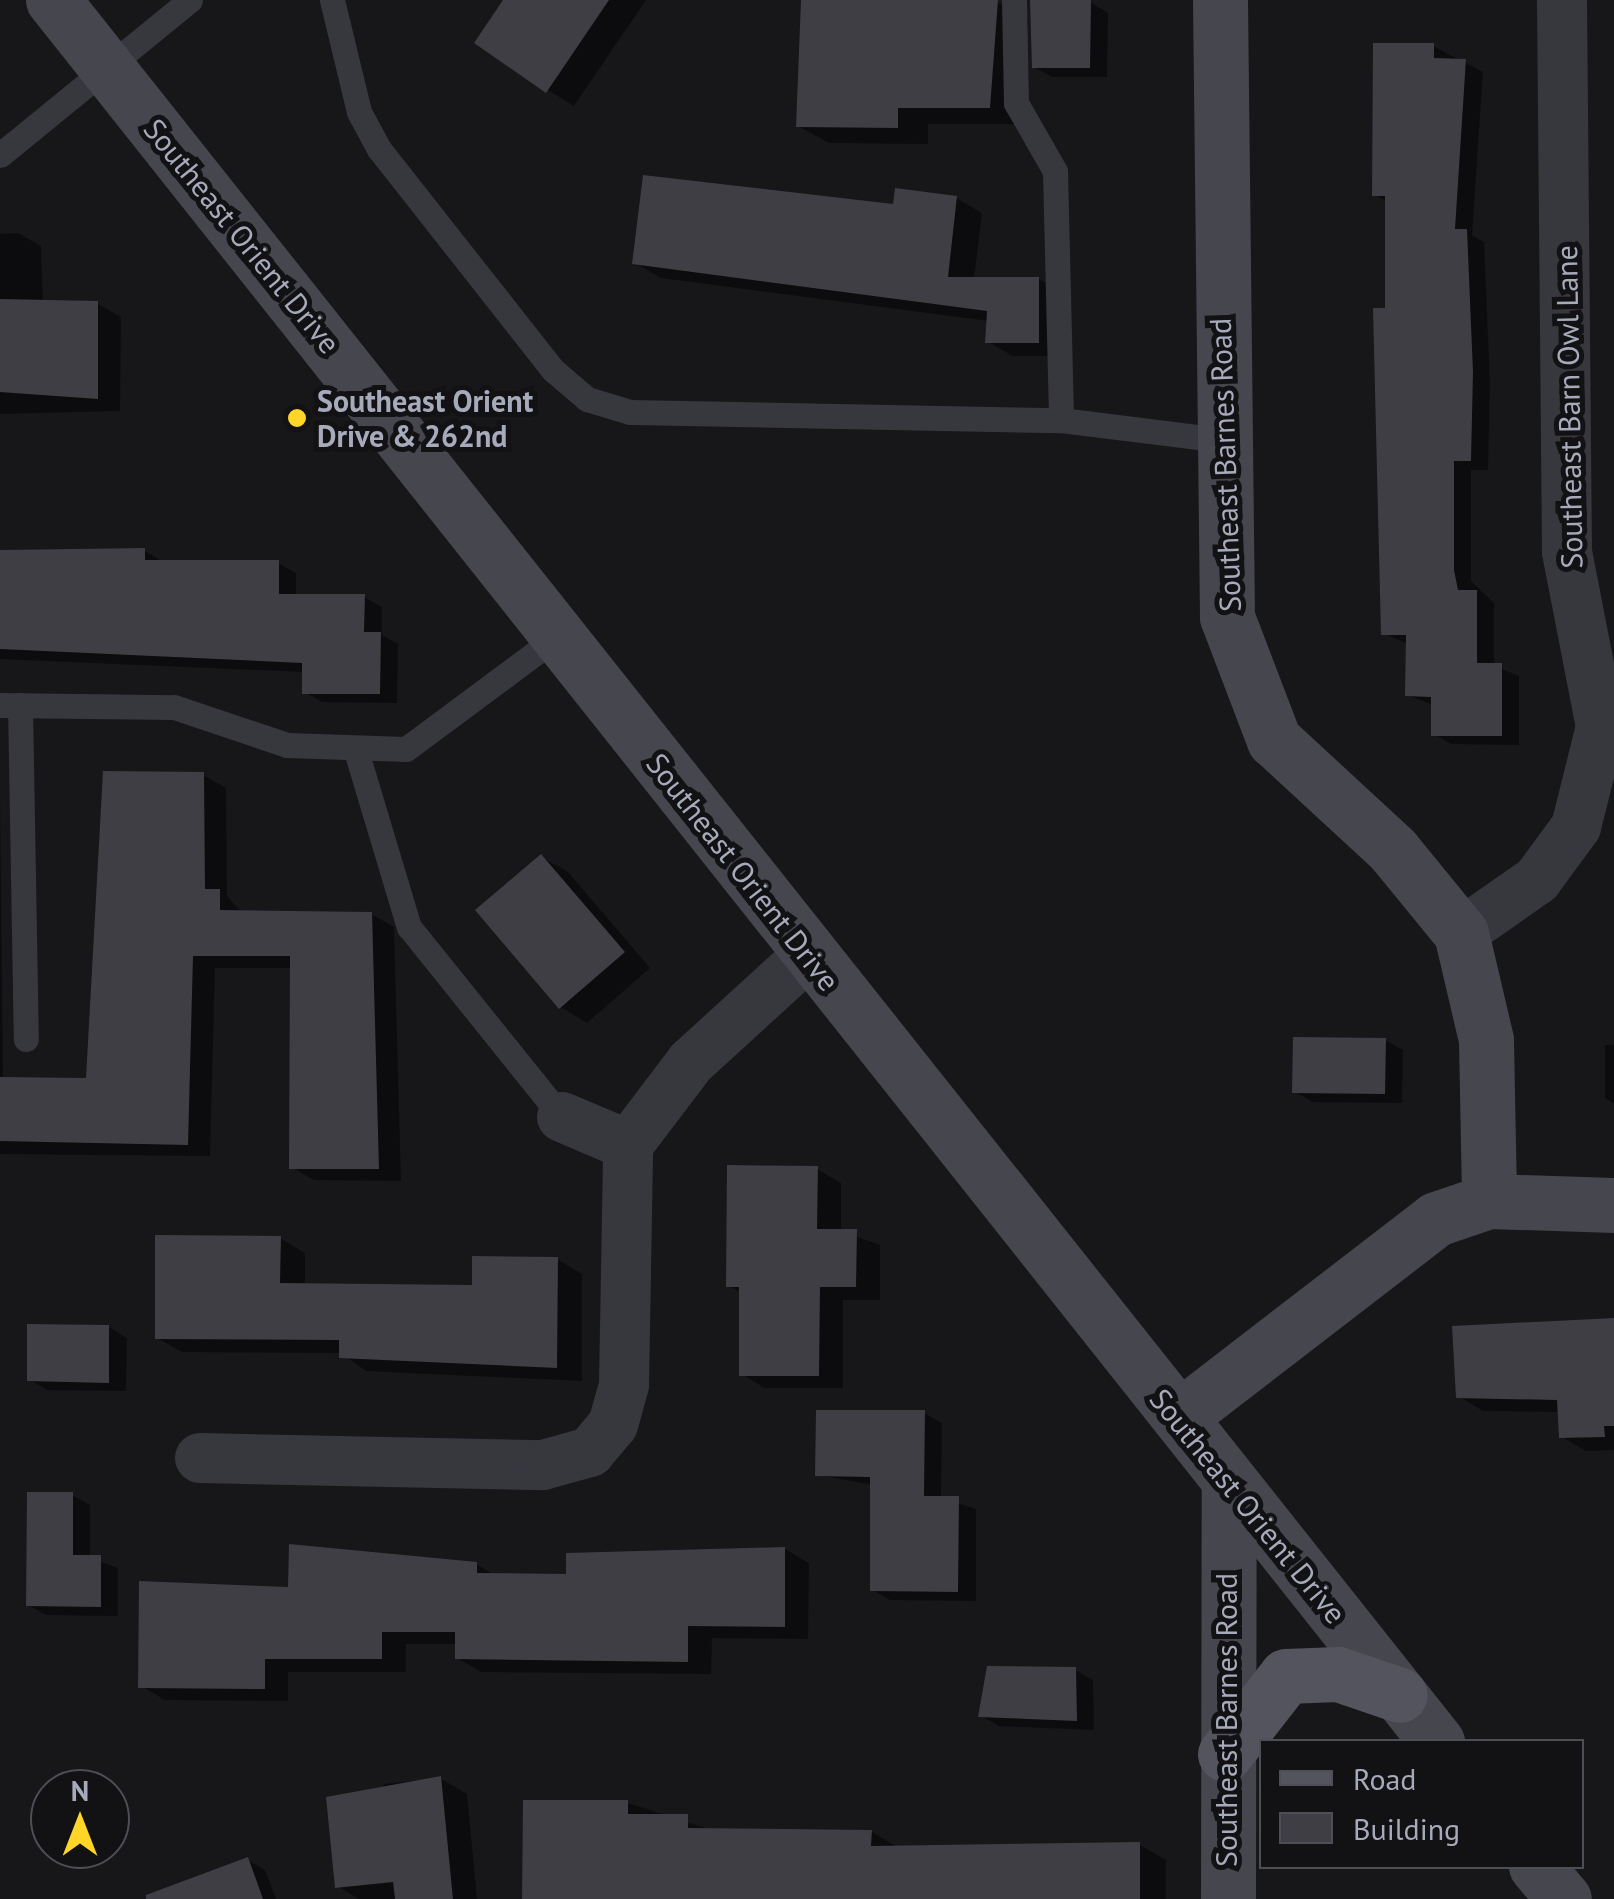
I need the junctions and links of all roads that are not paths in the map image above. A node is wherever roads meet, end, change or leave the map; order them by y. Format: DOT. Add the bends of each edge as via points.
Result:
graph roads {
  1 [pos="54,0"];
  2 [pos="190,0"];
  3 [pos="332,0"];
  4 [pos="1014,0"];
  5 [pos="1220,0"];
  6 [pos="1562,0"];
  7 [pos="107,66"];
  8 [pos="0,155"];
  9 [pos="1061,420"];
  10 [pos="1221,440"];
  11 [pos="558,636"];
  12 [pos="10,705"];
  13 [pos="357,754"];
  14 [pos="1461,933"];
  15 [pos="808,955"];
  16 [pos="26,1038"];
  17 [pos="562,1117"];
  18 [pos="628,1145"];
  19 [pos="1489,1201"];
  20 [pos="1614,1205"];
  21 [pos="1179,1417"];
  22 [pos="200,1458"];
  23 [pos="1230,1482"];
  24 [pos="1400,1695"];
  25 [pos="1435,1739"];
  26 [pos="1225,1754"];
  27 [pos="1539,1869"];
  28 [pos="1228,1899"];
  29 [pos="1564,1899"];
  1 -- 7 [label="main road, Southeast Orient Drive"];
  2 -- 7 [label="lane"];
  3 -- 9 [label="lane" via="359,112 380,149 554,370 587,400 698,416"];
  4 -- 9 [label="lane" via="1016,103 1056,171"];
  5 -- 10 [label="main road, Southeast Barnes Road"];
  6 -- 14 [label="street, Southeast Barn Owl Lane" via="1567,552 1602,727 1576,827 1537,880"];
  7 -- 8 [label="lane"];
  7 -- 11 [label="main road, Southeast Orient Drive"];
  9 -- 10 [label="lane"];
  10 -- 14 [label="main road, Southeast Barnes Road" via="1227,617 1256,708 1298,767 1394,850"];
  11 -- 13 [label="lane" via="452,723 406,749"];
  11 -- 15 [label="main road, Southeast Orient Drive"];
  12 -- 13 [label="lane" via="174,707 287,745"];
  12 -- 16 [label="lane"];
  13 -- 17 [label="lane" via="409,927"];
  14 -- 19 [label="main road, Southeast Barnes Road" via="1486,1040"];
  15 -- 18 [label="street" via="691,1062"];
  15 -- 21 [label="main road, Southeast Orient Drive"];
  17 -- 18 [label="street"];
  18 -- 22 [label="street" via="624,1385 612,1425 590,1452 543,1465"];
  19 -- 20 [label="main road"];
  19 -- 21 [label="main road" via="1436,1219 1379,1257"];
  21 -- 23 [label="main road, Southeast Orient Drive"];
  23 -- 24 [label="main road, Southeast Orient Drive"];
  23 -- 26 [label="main road, Southeast Barnes Road"];
  24 -- 25 [label="main road, Southeast Orient Drive"];
  24 -- 26 [label="main road" via="1338,1674 1286,1676"];
  26 -- 28 [label="main road, Southeast Barnes Road"];
  27 -- 29 [label="main road"];
}
